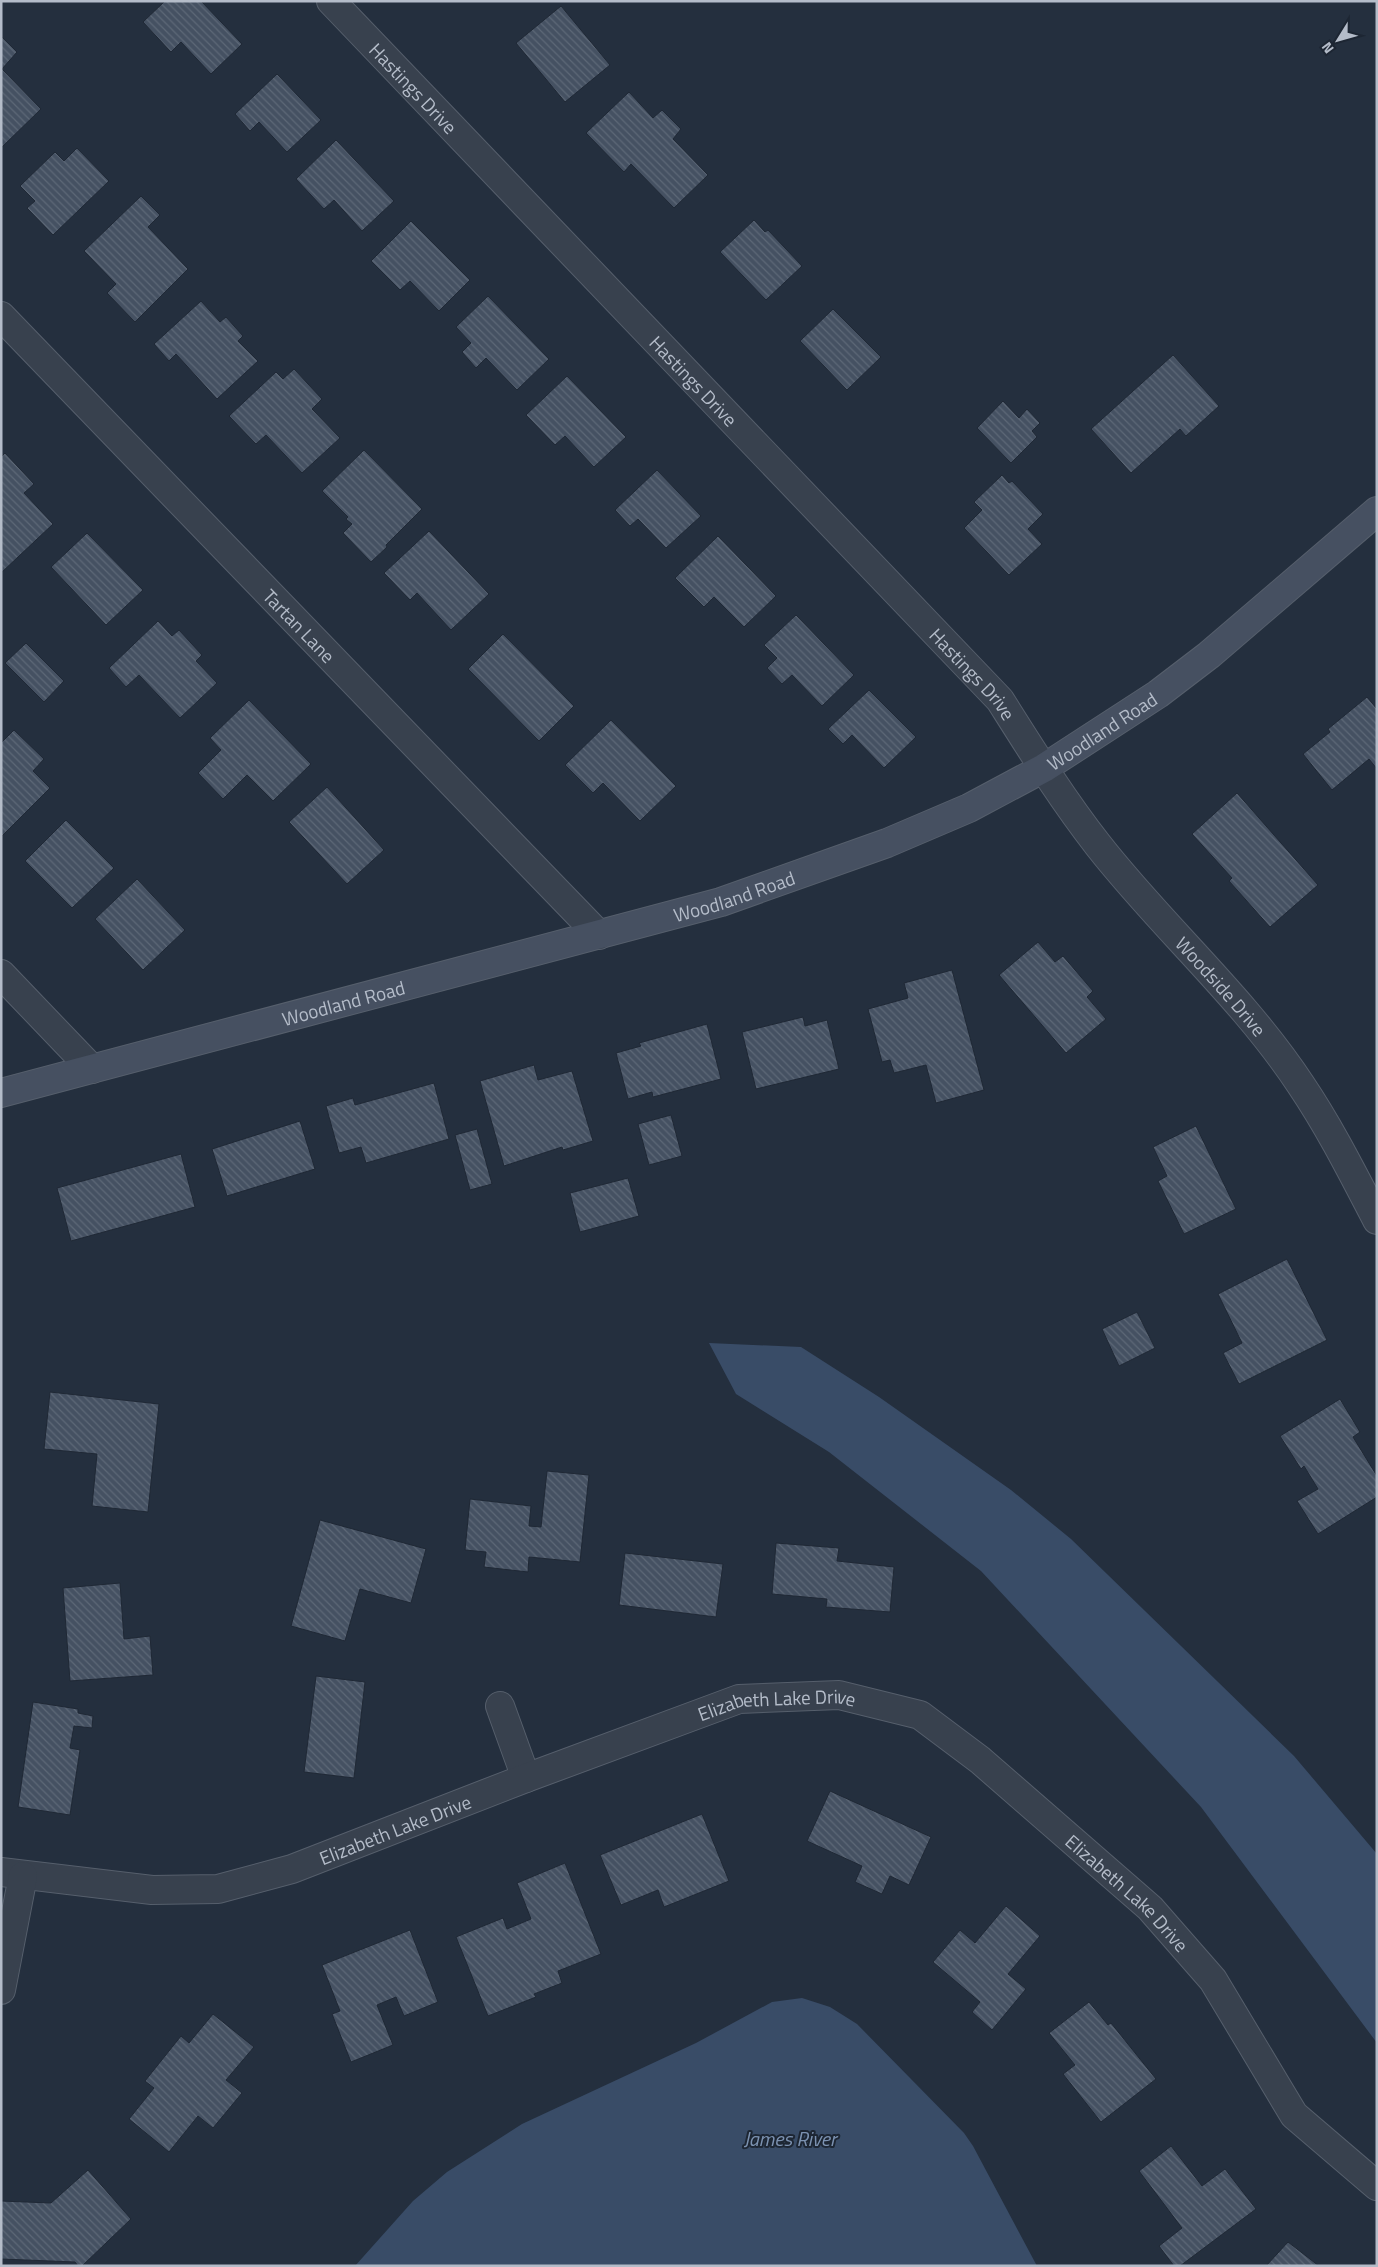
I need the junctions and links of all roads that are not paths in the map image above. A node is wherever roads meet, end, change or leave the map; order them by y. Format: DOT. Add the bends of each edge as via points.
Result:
graph roads {
  1 [pos="331,1"];
  2 [pos="1,316"];
  3 [pos="1377,511"];
  4 [pos="1044,768"];
  5 [pos="599,935"];
  6 [pos="1,974"];
  7 [pos="92,1069"];
  8 [pos="1,1093"];
  9 [pos="1377,1220"];
  10 [pos="500,1706"];
  11 [pos="526,1778"];
  12 [pos="12,1874"];
  13 [pos="1,1990"];
  14 [pos="1377,2186"];
  1 -- 4 [label="street, Hastings Drive" via="1000,700"];
  2 -- 5 [label="street, Tartan Lane"];
  3 -- 4 [label="main road, Woodland Road" via="1202,661 1158,694"];
  4 -- 5 [label="main road, Woodland Road" via="969,808 887,843 721,902"];
  4 -- 9 [label="street, Woodside Drive" via="1098,845 1266,1038 1300,1084 1333,1136"];
  5 -- 7 [label="main road, Woodland Road"];
  6 -- 7 [label="street"];
  7 -- 8 [label="main road, Woodland Road"];
  10 -- 11 [label="street"];
  11 -- 12 [label="street, Elizabeth Lake Drive" via="292,1869 218,1889 152,1890"];
  11 -- 14 [label="street, Elizabeth Lake Drive" via="739,1698 839,1695 920,1715 980,1760 1150,1908 1213,1980 1294,2115"];
  12 -- 13 [label="street"];
}
